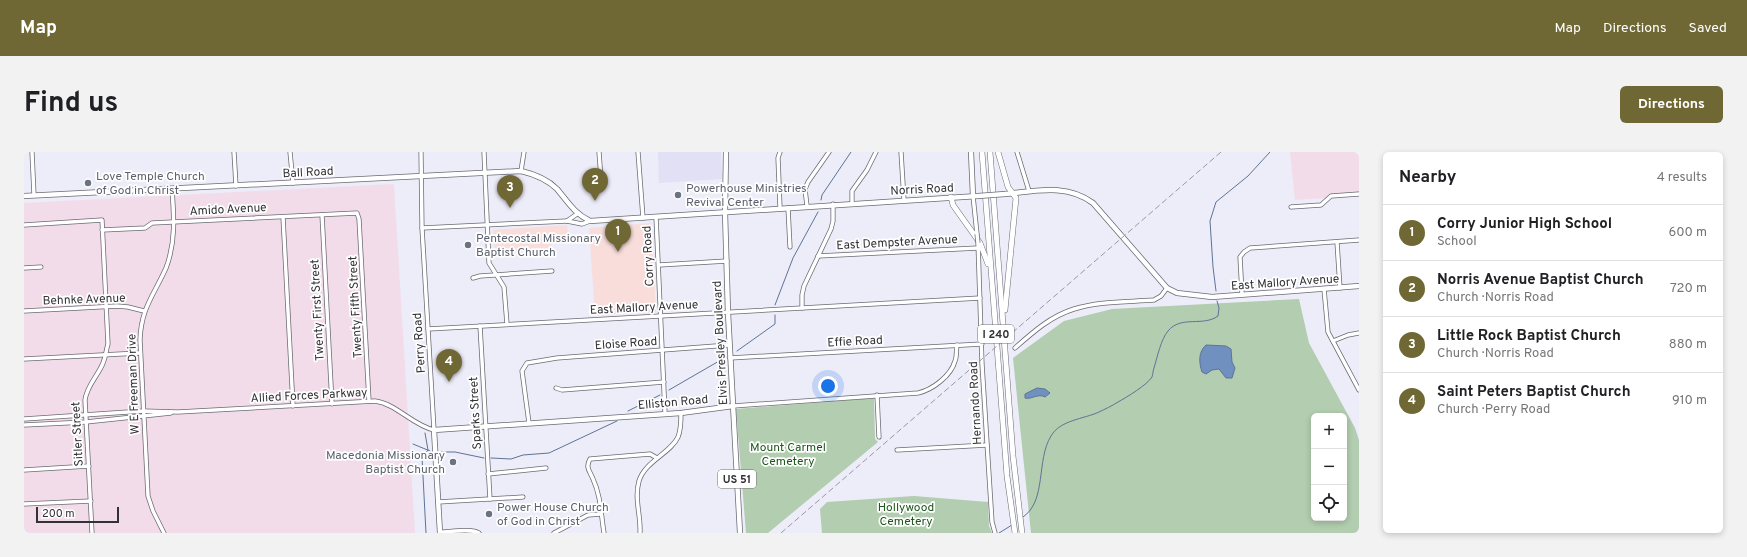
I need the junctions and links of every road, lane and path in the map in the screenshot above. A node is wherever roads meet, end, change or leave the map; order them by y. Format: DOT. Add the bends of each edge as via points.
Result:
graph roads {
  1 [pos="32,152"];
  2 [pos="234,152"];
  3 [pos="290,152"];
  4 [pos="421,152"];
  5 [pos="484,152"];
  6 [pos="524,152"];
  7 [pos="599,152"];
  8 [pos="638,152"];
  9 [pos="726,152"];
  10 [pos="780,152"];
  11 [pos="829,152"];
  12 [pos="876,152"];
  13 [pos="900,152"];
  14 [pos="971,152"];
  15 [pos="982,152"];
  16 [pos="990,152"];
  17 [pos="998,152"];
  18 [pos="1018,152"];
  19 [pos="521,171"];
  20 [pos="484,172"];
  21 [pos="422,176"];
  22 [pos="601,179"];
  23 [pos="293,183"];
  24 [pos="236,186"];
  25 [pos="172,189"];
  26 [pos="1029,191"];
  27 [pos="1013,193"];
  28 [pos="1359,194"];
  29 [pos="24,196"];
  30 [pos="34,196"];
  31 [pos="976,196"];
  32 [pos="951,197"];
  33 [pos="904,200"];
  34 [pos="833,204"];
  35 [pos="852,204"];
  36 [pos="807,206"];
  37 [pos="1291,207"];
  38 [pos="780,208"];
  39 [pos="788,208"];
  40 [pos="725,212"];
  41 [pos="356,213"];
  42 [pos="577,214"];
  43 [pos="322,215"];
  44 [pos="283,217"];
  45 [pos="656,217"];
  46 [pos="643,218"];
  47 [pos="174,221"];
  48 [pos="567,221"];
  49 [pos="590,221"];
  50 [pos="24,225"];
  51 [pos="487,226"];
  52 [pos="422,228"];
  53 [pos="102,230"];
  54 [pos="1359,240"];
  55 [pos="1337,242"];
  56 [pos="790,247"];
  57 [pos="978,248"];
  58 [pos="818,256"];
  59 [pos="727,261"];
  60 [pos="659,266"];
  61 [pos="41,267"];
  62 [pos="24,268"];
  63 [pos="552,271"];
  64 [pos="496,274"];
  65 [pos="991,276"];
  66 [pos="473,278"];
  67 [pos="1359,286"];
  68 [pos="1167,288"];
  69 [pos="1340,288"];
  70 [pos="1324,289"];
  71 [pos="1242,294"];
  72 [pos="1212,297"];
  73 [pos="980,298"];
  74 [pos="106,307"];
  75 [pos="802,308"];
  76 [pos="24,311"];
  77 [pos="144,311"];
  78 [pos="728,313"];
  79 [pos="661,317"];
  80 [pos="507,324"];
  81 [pos="1003,325"];
  82 [pos="480,326"];
  83 [pos="428,329"];
  84 [pos="1359,333"];
  85 [pos="1333,341"];
  86 [pos="982,344"];
  87 [pos="729,345"];
  88 [pos="957,345"];
  89 [pos="1015,348"];
  90 [pos="663,350"];
  91 [pos="140,353"];
  92 [pos="105,355"];
  93 [pos="730,358"];
  94 [pos="24,359"];
  95 [pos="664,382"];
  96 [pos="1358,385"];
  97 [pos="556,388"];
  98 [pos="1359,390"];
  99 [pos="877,395"];
  100 [pos="369,401"];
  101 [pos="332,404"];
  102 [pos="293,406"];
  103 [pos="733,406"];
  104 [pos="143,411"];
  105 [pos="178,412"];
  106 [pos="681,412"];
  107 [pos="665,413"];
  108 [pos="86,416"];
  109 [pos="143,417"];
  110 [pos="24,419"];
  111 [pos="86,422"];
  112 [pos="529,423"];
  113 [pos="24,425"];
  114 [pos="485,426"];
  115 [pos="434,430"];
  116 [pos="879,437"];
  117 [pos="987,444"];
  118 [pos="896,450"];
  119 [pos="657,458"];
  120 [pos="89,466"];
  121 [pos="546,468"];
  122 [pos="24,470"];
  123 [pos="488,474"];
  124 [pos="523,497"];
  125 [pos="490,499"];
  126 [pos="91,501"];
  127 [pos="438,502"];
  128 [pos="24,504"];
  129 [pos="601,514"];
  130 [pos="994,531"];
  131 [pos="1014,531"];
  132 [pos="440,532"];
  133 [pos="92,533"];
  134 [pos="164,533"];
  135 [pos="479,533"];
  136 [pos="554,533"];
  137 [pos="604,533"];
  138 [pos="640,533"];
  139 [pos="740,533"];
  140 [pos="1022,533"];
  1 -- 30 [label="street"];
  2 -- 24 [label="street"];
  3 -- 23 [label="street"];
  4 -- 21 [label="street, Perry Road"];
  5 -- 20 [label="street"];
  6 -- 19 [label="street"];
  7 -- 22 [label="street"];
  8 -- 46 [label="street"];
  9 -- 40 [label="main road, Elvis Presley Boulevard / US 51"];
  10 -- 38 [label="street"];
  11 -- 36 [label="street" via="808,182"];
  12 -- 35 [label="street" via="852,191"];
  13 -- 33 [label="street"];
  14 -- 31 [label="main road, Hernando Road"];
  15 -- 65 [label="highway, I 240"];
  16 -- 81 [label="highway, I 240"];
  17 -- 27 [label="highway" via="1008,187"];
  18 -- 26 [label="street"];
  19 -- 20 [label="main road, Ball Road"];
  19 -- 42 [label="main road, Ball Road" via="531,173 556,188"];
  20 -- 21 [label="main road, Ball Road"];
  20 -- 51 [label="street"];
  21 -- 23 [label="main road, Ball Road"];
  21 -- 52 [label="street, Perry Road"];
  23 -- 24 [label="main road, Ball Road"];
  24 -- 25 [label="main road, Ball Road"];
  25 -- 30 [label="main road, Ball Road"];
  25 -- 47 [label="street, W E Freeman Drive"];
  26 -- 27 [label="main road, Norris Road"];
  26 -- 68 [label="main road, Norris Road" via="1072,191 1084,196"];
  27 -- 31 [label="main road, Norris Road, bridge"];
  27 -- 81 [label="highway" via="1016,198"];
  28 -- 37 [label="street" via="1331,196 1321,204"];
  29 -- 30 [label="main road, Ball Road"];
  31 -- 32 [label="main road, Norris Road"];
  31 -- 57 [label="street, Hernando Road, bridge"];
  32 -- 33 [label="main road, Norris Road"];
  32 -- 65 [label="highway" via="953,205 980,242"];
  33 -- 35 [label="main road, Norris Road"];
  34 -- 35 [label="main road, Norris Road"];
  34 -- 36 [label="main road, Norris Road"];
  34 -- 58 [label="street" via="831,229"];
  36 -- 39 [label="main road, Norris Road"];
  38 -- 39 [label="main road, Norris Road"];
  38 -- 40 [label="main road, Norris Road"];
  39 -- 56 [label="street"];
  40 -- 45 [label="main road, Norris Road"];
  40 -- 59 [label="main road, Elvis Presley Boulevard / US 51"];
  41 -- 43 [label="street, Amido Avenue"];
  41 -- 100 [label="street, Twenty Fifth Street" via="359,219"];
  42 -- 48 [label="street"];
  42 -- 49 [label="main road"];
  43 -- 44 [label="street, Amido Avenue"];
  43 -- 101 [label="street, Twenty First Street"];
  44 -- 47 [label="street, Amido Avenue"];
  44 -- 102 [label="street"];
  45 -- 46 [label="main road, Norris Road"];
  45 -- 60 [label="street, Corry Road"];
  46 -- 49 [label="main road, Norris Road"];
  47 -- 53 [label="street, Amido Avenue" via="152,223 145,228"];
  47 -- 77 [label="street, W E Freeman Drive" via="173,242 167,263"];
  48 -- 49 [label="street, Norris Road" via="582,224"];
  48 -- 51 [label="street, Norris Road"];
  50 -- 53 [label="street, Sitler Street" via="102,220"];
  51 -- 52 [label="street, Norris Road"];
  51 -- 64 [label="street" via="489,263"];
  52 -- 83 [label="street, Perry Road"];
  53 -- 74 [label="street, Sitler Street"];
  54 -- 55 [label="street"];
  55 -- 69 [label="street"];
  55 -- 71 [label="street" via="1250,248 1240,257"];
  57 -- 58 [label="street, East Dempster Avenue"];
  57 -- 73 [label="street, Hernando Road"];
  58 -- 75 [label="street" via="804,286"];
  59 -- 60 [label="street"];
  59 -- 78 [label="main road, Elvis Presley Boulevard / US 51"];
  60 -- 79 [label="street, Corry Road"];
  61 -- 62 [label="street"];
  63 -- 64 [label="street"];
  64 -- 66 [label="street"];
  64 -- 80 [label="street" via="506,294"];
  65 -- 131 [label="highway, I 240" via="1007,476"];
  67 -- 69 [label="main road, East Mallory Avenue"];
  68 -- 72 [label="main road, Norris Road" via="1177,294"];
  68 -- 89 [label="street" via="1154,300 1072,309 1038,327"];
  69 -- 70 [label="main road, East Mallory Avenue"];
  70 -- 71 [label="main road, East Mallory Avenue"];
  70 -- 85 [label="street" via="1327,326"];
  71 -- 72 [label="main road, East Mallory Avenue"];
  73 -- 75 [label="street, East Mallory Avenue"];
  73 -- 86 [label="street, Hernando Road"];
  74 -- 76 [label="street, Behnke Avenue"];
  74 -- 77 [label="street, Behnke Avenue" via="128,307"];
  74 -- 92 [label="street, Sitler Street" via="108,344"];
  75 -- 78 [label="street, East Mallory Avenue"];
  77 -- 91 [label="street, W E Freeman Drive" via="140,331"];
  78 -- 79 [label="street, East Mallory Avenue"];
  78 -- 87 [label="main road, Elvis Presley Boulevard / US 51"];
  79 -- 80 [label="street, East Mallory Avenue"];
  79 -- 90 [label="street, Corry Road"];
  80 -- 82 [label="street, East Mallory Avenue"];
  81 -- 140 [label="highway, I 240" via="1014,474"];
  82 -- 83 [label="street, East Mallory Avenue"];
  82 -- 114 [label="street, Sparks Street"];
  83 -- 115 [label="street, Perry Road"];
  84 -- 85 [label="street"];
  85 -- 96 [label="street"];
  86 -- 88 [label="street, Effie Road"];
  86 -- 117 [label="street, Hernando Road"];
  87 -- 90 [label="street, Eloise Road"];
  87 -- 93 [label="main road, Elvis Presley Boulevard / US 51"];
  88 -- 93 [label="street, Effie Road"];
  88 -- 99 [label="street, Elliston Road" via="955,362 938,384 927,391"];
  90 -- 95 [label="street, Corry Road"];
  90 -- 112 [label="street, Eloise Road" via="557,358 527,364 522,371"];
  91 -- 92 [label="street"];
  91 -- 104 [label="street, W E Freeman Drive"];
  92 -- 94 [label="street"];
  92 -- 108 [label="street, Sitler Street" via="86,394"];
  93 -- 103 [label="main road, Elvis Presley Boulevard / US 51"];
  95 -- 97 [label="street" via="562,390"];
  95 -- 107 [label="street, Corry Road"];
  96 -- 98 [label="street"];
  99 -- 103 [label="street, Elliston Road"];
  99 -- 116 [label="street"];
  100 -- 101 [label="street, Allied Forces Parkway"];
  100 -- 115 [label="street, Allied Forces Parkway" via="385,403 419,426"];
  101 -- 102 [label="street, Allied Forces Parkway"];
  102 -- 105 [label="street, Allied Forces Parkway"];
  103 -- 106 [label="main road, Elliston Road"];
  103 -- 139 [label="main road, Elvis Presley Boulevard / US 51"];
  104 -- 105 [label="street, Allied Forces Parkway"];
  104 -- 108 [label="street, Allied Forces Parkway"];
  104 -- 109 [label="street, W E Freeman Drive"];
  105 -- 109 [label="street, Allied Forces Parkway"];
  106 -- 107 [label="main road, Elliston Road"];
  106 -- 119 [label="street" via="678,437 673,445"];
  107 -- 112 [label="main road, Elliston Road"];
  108 -- 110 [label="street, Allied Forces Parkway"];
  108 -- 111 [label="street, Sitler Street"];
  109 -- 111 [label="street, Allied Forces Parkway"];
  109 -- 134 [label="street, W E Freeman Drive" via="148,496"];
  111 -- 113 [label="street, Allied Forces Parkway"];
  111 -- 120 [label="street, Sitler Street"];
  112 -- 114 [label="main road, Elliston Road"];
  114 -- 115 [label="main road, Elliston Road"];
  114 -- 123 [label="street, Sparks Street"];
  115 -- 127 [label="main road, Perry Road"];
  117 -- 118 [label="street"];
  117 -- 130 [label="street, Hernando Road"];
  119 -- 129 [label="street" via="650,454 590,459 587,468 598,490"];
  119 -- 138 [label="street" via="639,480 637,507"];
  120 -- 122 [label="street"];
  120 -- 126 [label="street, Sitler Street"];
  121 -- 123 [label="street"];
  123 -- 125 [label="street, Sparks Street"];
  124 -- 125 [label="street"];
  125 -- 127 [label="street"];
  126 -- 128 [label="street"];
  126 -- 133 [label="street, Sitler Street"];
  127 -- 132 [label="main road, Perry Road"];
  129 -- 136 [label="street" via="588,515"];
  129 -- 137 [label="street"];
  132 -- 135 [label="street"];
}
